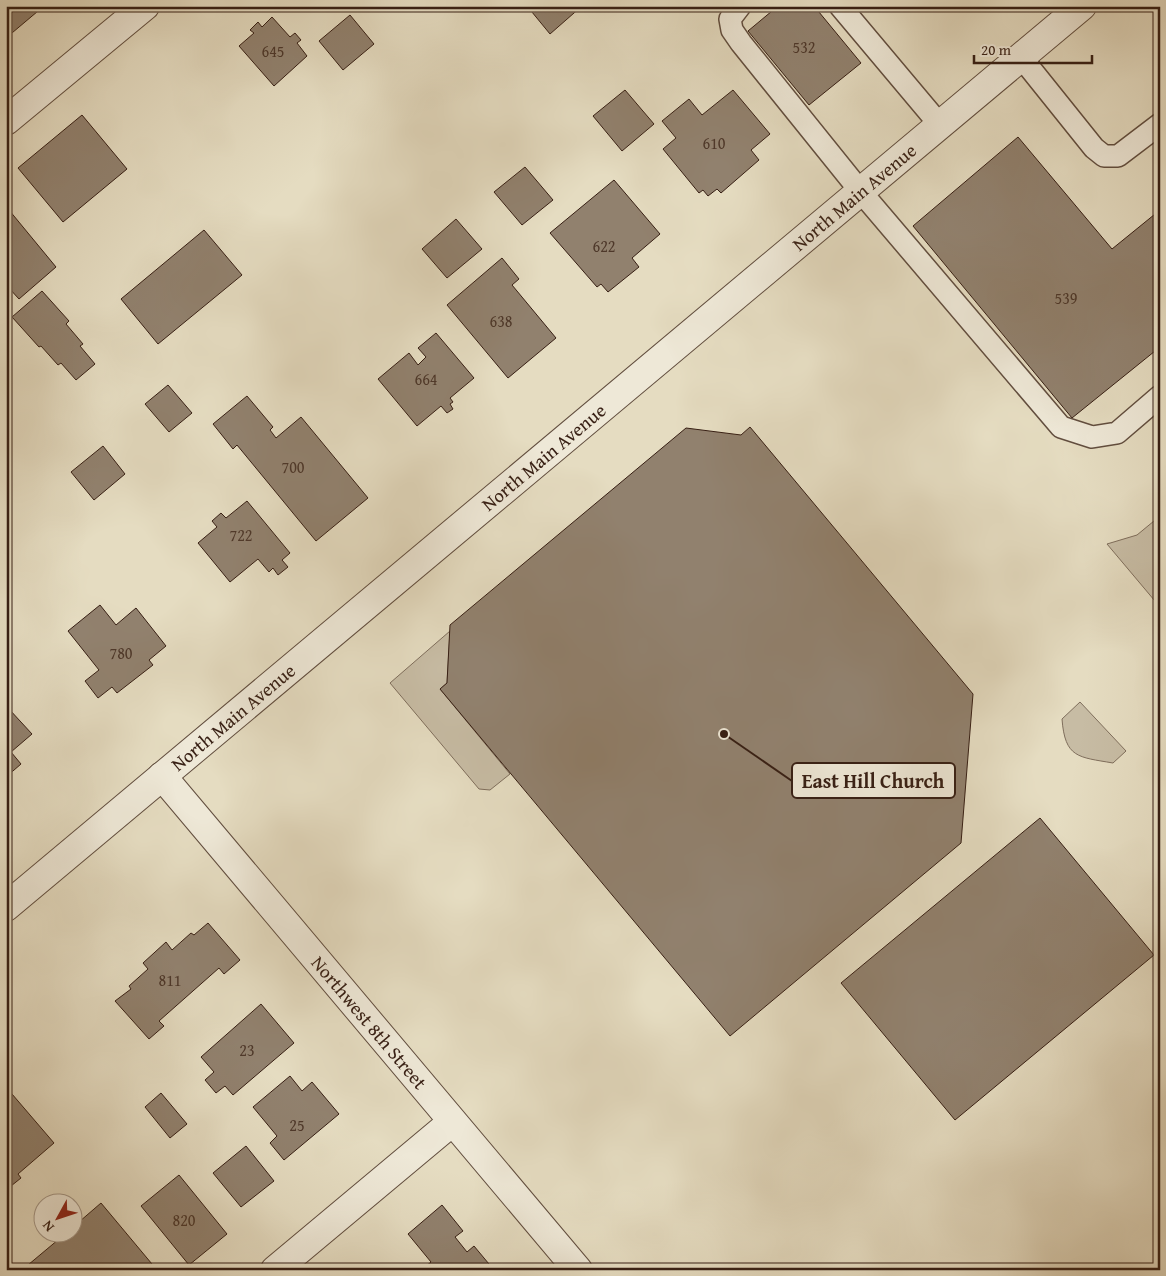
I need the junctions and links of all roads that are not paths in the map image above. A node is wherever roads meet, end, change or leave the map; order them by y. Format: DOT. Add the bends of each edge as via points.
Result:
graph roads {
  1 [pos="145,6"];
  2 [pos="740,6"];
  3 [pos="840,6"];
  4 [pos="1082,6"];
  5 [pos="1021,57"];
  6 [pos="6,121"];
  7 [pos="1160,124"];
  8 [pos="940,125"];
  9 [pos="861,192"];
  10 [pos="1160,396"];
  11 [pos="162,776"];
  12 [pos="6,907"];
  13 [pos="452,1122"];
  14 [pos="275,1270"];
  15 [pos="578,1270"];
  1 -- 6 [label="street"];
  2 -- 9 [label="lane" via="730,18 732,30"];
  3 -- 8 [label="lane"];
  4 -- 5 [label="street, North Main Avenue"];
  5 -- 7 [label="lane" via="1094,148 1104,156 1118,156"];
  5 -- 8 [label="street, North Main Avenue"];
  8 -- 9 [label="street, North Main Avenue"];
  9 -- 10 [label="lane" via="1061,427 1092,437 1117,434"];
  9 -- 11 [label="street, North Main Avenue"];
  11 -- 12 [label="street, North Main Avenue"];
  11 -- 13 [label="street, Northwest 8th Street"];
  13 -- 14 [label="street"];
  13 -- 15 [label="street, Northwest 8th Street"];
}
